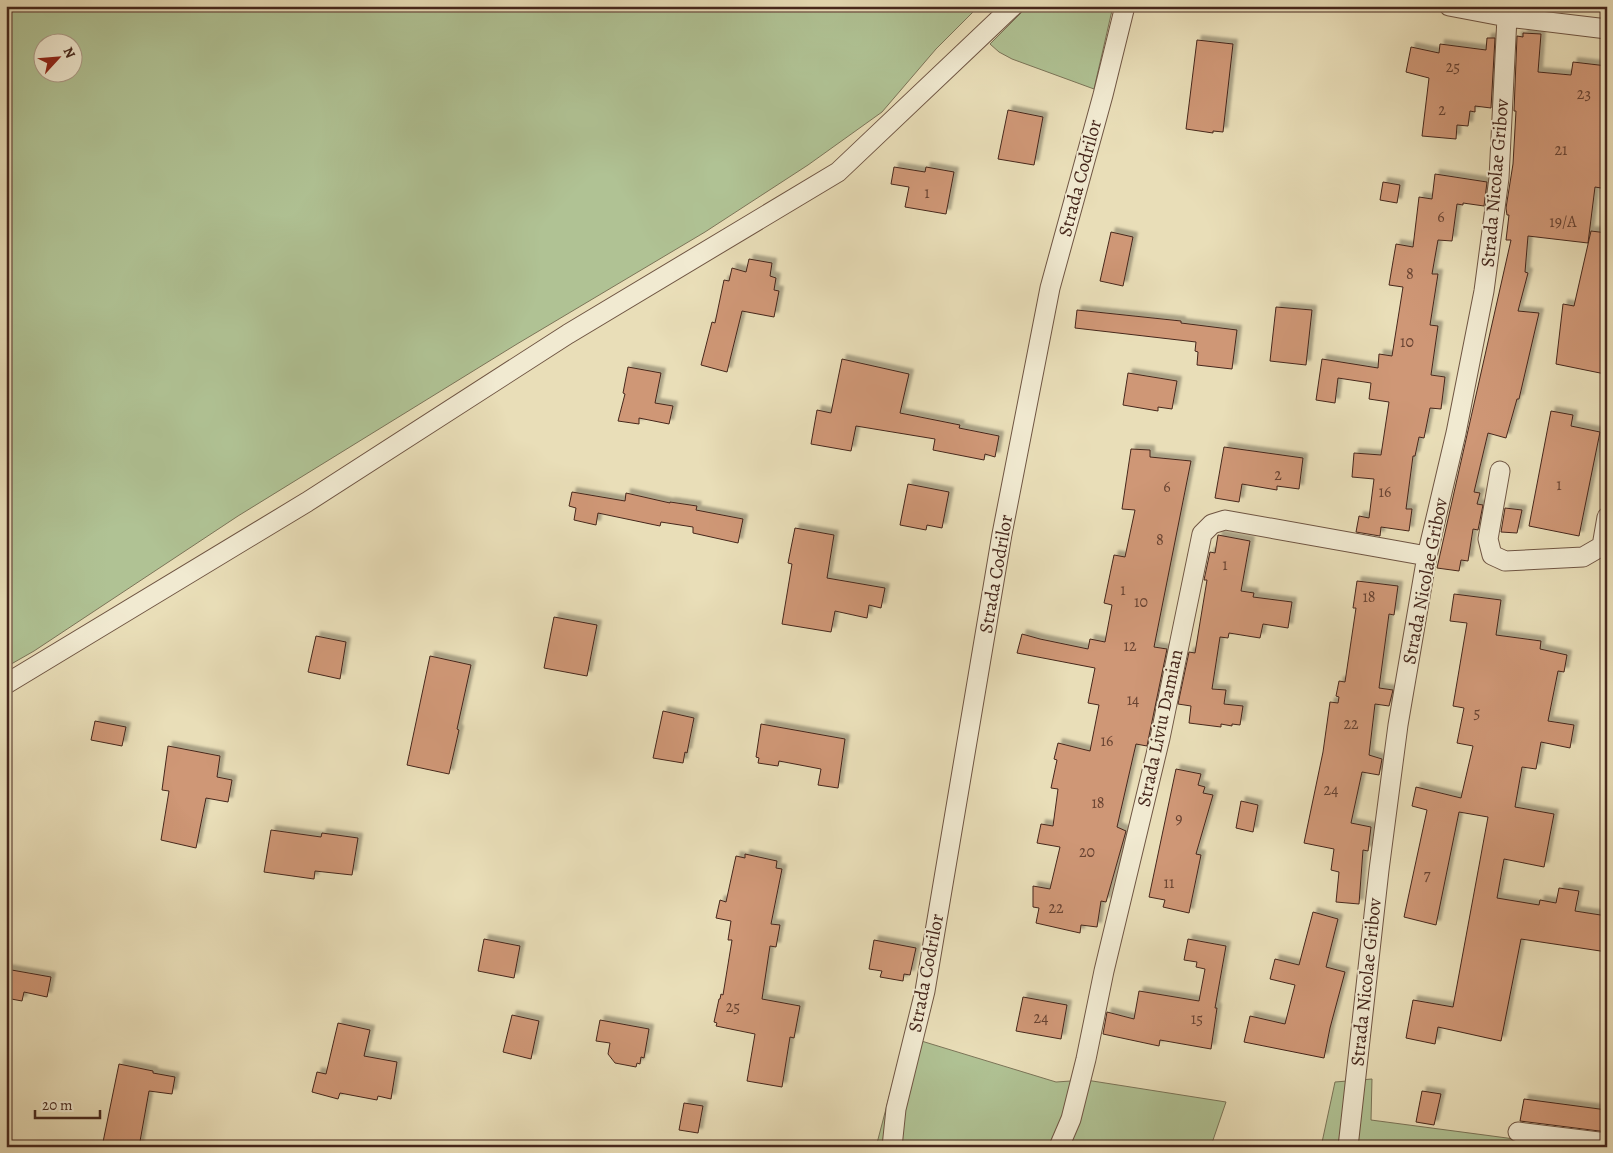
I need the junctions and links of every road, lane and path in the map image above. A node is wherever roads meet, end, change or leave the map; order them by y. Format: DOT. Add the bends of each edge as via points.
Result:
graph roads {
  1 [pos="1013,6"];
  2 [pos="1125,6"];
  3 [pos="1449,6"];
  4 [pos="1508,17"];
  5 [pos="1607,29"];
  6 [pos="1500,471"];
  7 [pos="1607,517"];
  8 [pos="1427,556"];
  9 [pos="6,684"];
  10 [pos="1518,1132"];
  11 [pos="1607,1143"];
  12 [pos="892,1147"];
  13 [pos="1059,1147"];
  14 [pos="1348,1147"];
  1 -- 9 [label="street" via="838,172 568,334 307,502"];
  2 -- 12 [label="street, Strada Codrilor" via="1050,288 1002,534 925,991 896,1109"];
  3 -- 4 [label="street"];
  4 -- 5 [label="street"];
  4 -- 8 [label="street, Strada Nicolae Gribov" via="1499,178 1484,291"];
  6 -- 7 [label="street" via="1488,540 1492,555 1506,561 1584,557 1602,546"];
  8 -- 13 [label="street, Strada Liviu Damian" via="1225,520 1212,524 1202,534 1160,738 1086,1059 1071,1119"];
  8 -- 14 [label="street, Strada Nicolae Gribov" via="1396,735"];
  10 -- 11 [label="street"];
}
